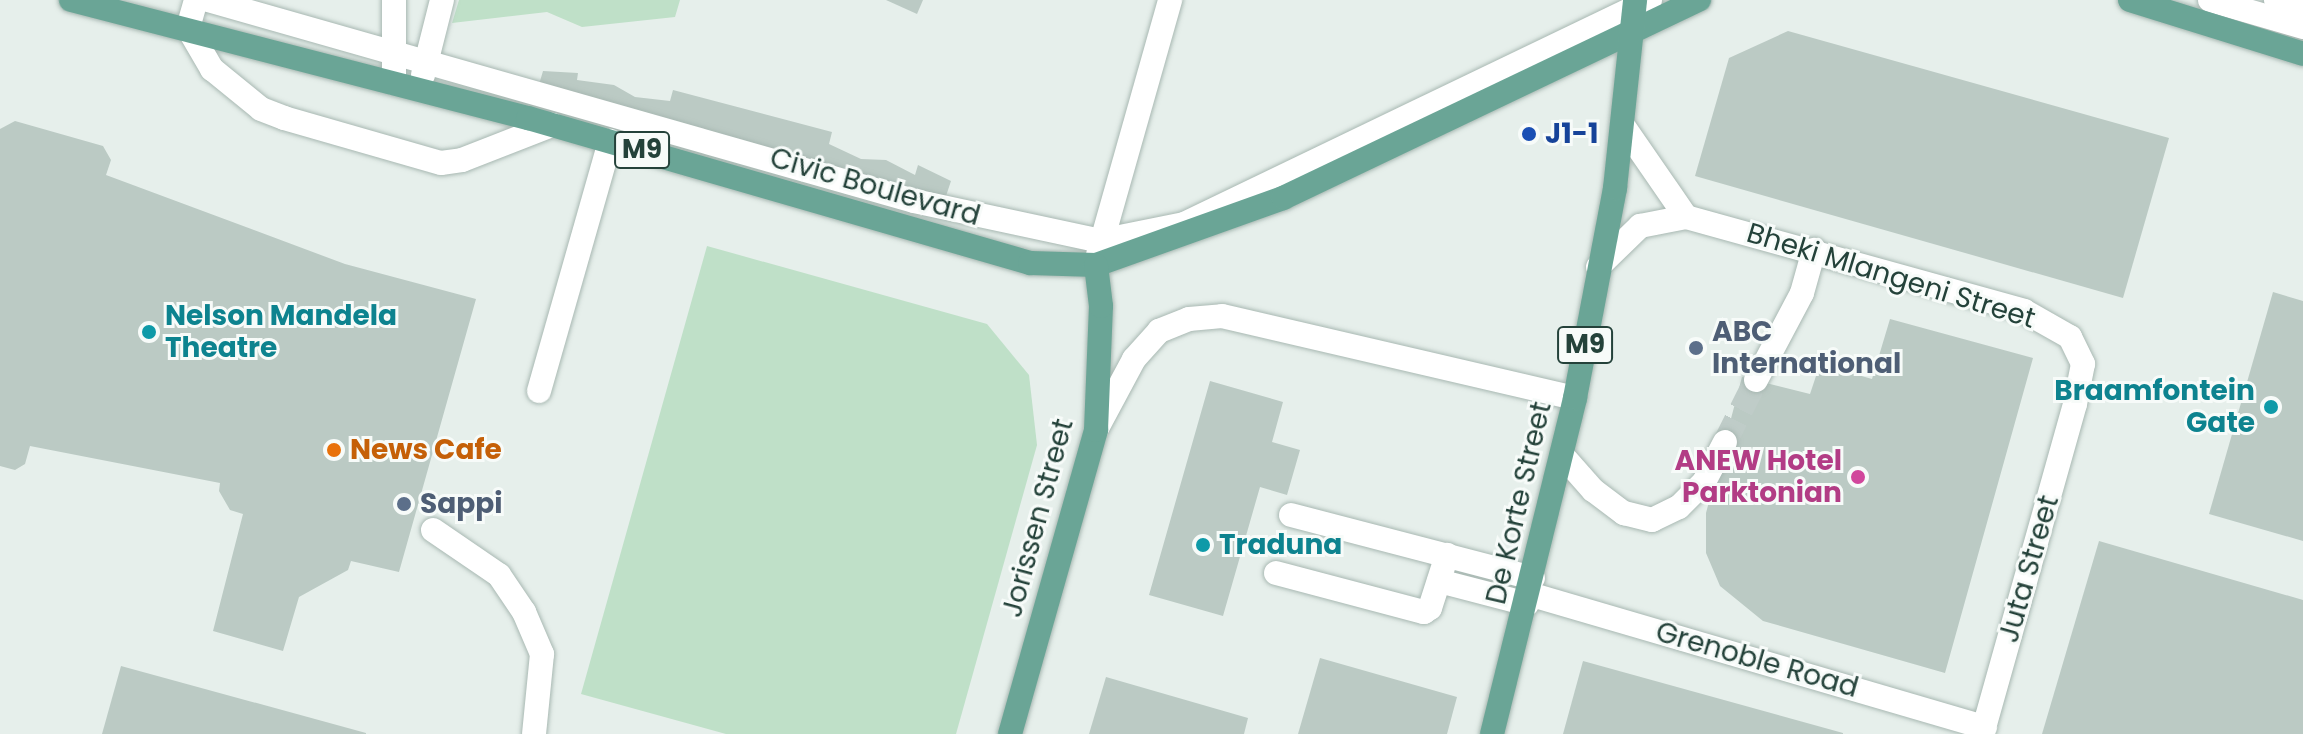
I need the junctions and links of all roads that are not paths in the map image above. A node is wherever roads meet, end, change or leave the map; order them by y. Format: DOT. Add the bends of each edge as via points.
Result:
graph roads {
  1 [pos="71,0"];
  2 [pos="196,0"];
  3 [pos="208,0"];
  4 [pos="394,0"];
  5 [pos="442,0"];
  6 [pos="1170,0"];
  7 [pos="1699,0"];
  8 [pos="2130,0"];
  9 [pos="2210,0"];
  10 [pos="2276,0"];
  11 [pos="2303,8"];
  12 [pos="1638,9"];
  13 [pos="2303,27"];
  14 [pos="188,28"];
  15 [pos="392,52"];
  16 [pos="2303,54"];
  17 [pos="426,62"];
  18 [pos="394,83"];
  19 [pos="421,90"];
  20 [pos="552,125"];
  21 [pos="1624,127"];
  22 [pos="610,141"];
  23 [pos="1686,217"];
  24 [pos="1100,241"];
  25 [pos="1814,250"];
  26 [pos="1096,265"];
  27 [pos="1598,267"];
  28 [pos="1756,380"];
  29 [pos="539,391"];
  30 [pos="1575,398"];
  31 [pos="2075,404"];
  32 [pos="1096,430"];
  33 [pos="1725,442"];
  34 [pos="1562,455"];
  35 [pos="1291,515"];
  36 [pos="433,530"];
  37 [pos="1447,555"];
  38 [pos="1276,573"];
  39 [pos="1439,581"];
  40 [pos="1530,592"];
  41 [pos="1984,730"];
  42 [pos="539,733"];
  43 [pos="1010,734"];
  44 [pos="1492,734"];
  1 -- 14 [label="main road, Civic Boulevard / M9"];
  2 -- 14 [label="street"];
  3 -- 15 [label="street"];
  4 -- 15 [label="street"];
  5 -- 17 [label="street"];
  6 -- 24 [label="street"];
  7 -- 12 [label="main road, M9"];
  8 -- 16 [label="main road"];
  9 -- 13 [label="street"];
  10 -- 11 [label="street"];
  12 -- 21 [label="main road, De Korte Street / M9"];
  12 -- 24 [label="street" via="1184,224"];
  12 -- 26 [label="main road, Civic Boulevard / M9" via="1283,198"];
  14 -- 18 [label="main road, Civic Boulevard / M9"];
  14 -- 20 [label="street" via="212,69 261,109 441,163"];
  15 -- 17 [label="street"];
  15 -- 18 [label="street"];
  17 -- 19 [label="street"];
  17 -- 24 [label="street" via="914,201"];
  18 -- 19 [label="main road, Civic Boulevard / M9"];
  19 -- 20 [label="main road, Civic Boulevard / M9"];
  20 -- 22 [label="main road, Civic Boulevard / M9"];
  21 -- 23 [label="street"];
  21 -- 27 [label="main road, De Korte Street / M9"];
  22 -- 26 [label="main road, Civic Boulevard / M9" via="1030,263"];
  22 -- 29 [label="street"];
  23 -- 25 [label="street, Bheki Mlangeni Street"];
  23 -- 27 [label="street, Bheki Mlangeni Street" via="1640,226"];
  24 -- 26 [label="street"];
  25 -- 28 [label="street" via="1802,293"];
  25 -- 31 [label="street, Bheki Mlangeni Street" via="2024,311 2052,324 2078,348 2083,364"];
  26 -- 32 [label="main road, Jorissen Street" via="1101,306"];
  27 -- 30 [label="main road, De Korte Street / M9"];
  30 -- 32 [label="street" via="1211,317 1159,331 1134,359"];
  30 -- 34 [label="main road, De Korte Street / M9"];
  31 -- 41 [label="street, Juta Street"];
  32 -- 43 [label="main road, Jorissen Street"];
  33 -- 34 [label="street" via="1704,482 1679,507 1652,520 1624,513 1593,490"];
  34 -- 40 [label="main road, De Korte Street / M9"];
  35 -- 37 [label="street"];
  36 -- 42 [label="street" via="499,575 524,612 542,654"];
  37 -- 39 [label="street"];
  37 -- 40 [label="street"];
  38 -- 39 [label="street" via="1417,612 1430,608"];
  39 -- 40 [label="street"];
  40 -- 41 [label="street, Grenoble Road"];
  40 -- 44 [label="main road, De Korte Street / M9"];
}
